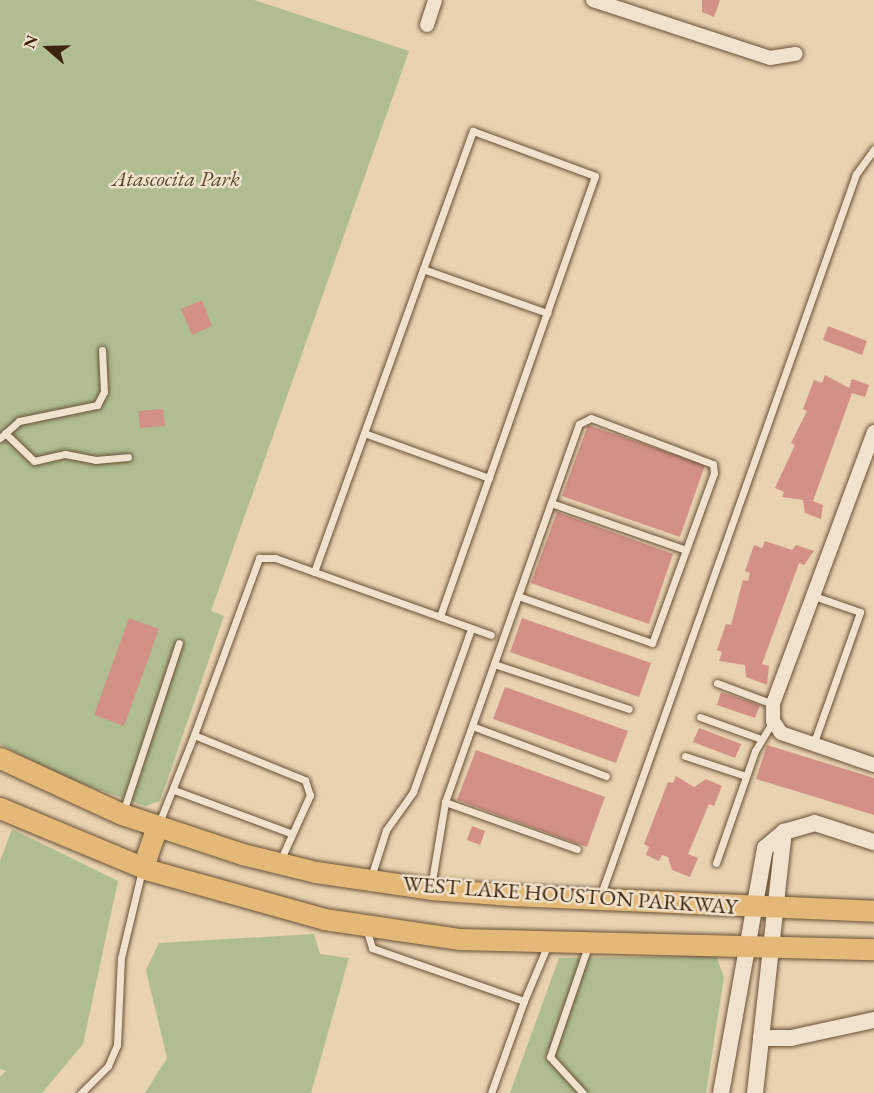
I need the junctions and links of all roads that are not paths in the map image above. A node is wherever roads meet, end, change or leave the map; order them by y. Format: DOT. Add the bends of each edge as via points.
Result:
graph roads {
  1 [pos="435,0"];
  2 [pos="593,0"];
  3 [pos="427,25"];
  4 [pos="796,54"];
  5 [pos="874,149"];
  6 [pos="423,269"];
  7 [pos="547,313"];
  8 [pos="102,350"];
  9 [pos="874,432"];
  10 [pos="364,433"];
  11 [pos="3,436"];
  12 [pos="128,457"];
  13 [pos="489,478"];
  14 [pos="551,503"];
  15 [pos="686,550"];
  16 [pos="314,572"];
  17 [pos="518,596"];
  18 [pos="813,596"];
  19 [pos="440,617"];
  20 [pos="471,629"];
  21 [pos="491,635"];
  22 [pos="179,643"];
  23 [pos="494,664"];
  24 [pos="717,683"];
  25 [pos="773,704"];
  26 [pos="629,709"];
  27 [pos="700,717"];
  28 [pos="772,721"];
  29 [pos="472,726"];
  30 [pos="194,735"];
  31 [pos="761,739"];
  32 [pos="813,745"];
  33 [pos="685,756"];
  34 [pos="0,758"];
  35 [pos="874,765"];
  36 [pos="606,776"];
  37 [pos="746,776"];
  38 [pos="174,790"];
  39 [pos="445,802"];
  40 [pos="0,808"];
  41 [pos="122,814"];
  42 [pos="157,826"];
  43 [pos="784,832"];
  44 [pos="290,833"];
  45 [pos="874,842"];
  46 [pos="577,849"];
  47 [pos="279,863"];
  48 [pos="716,863"];
  49 [pos="143,867"];
  50 [pos="370,880"];
  51 [pos="431,889"];
  52 [pos="600,898"];
  53 [pos="751,906"];
  54 [pos="777,908"];
  55 [pos="874,911"];
  56 [pos="366,926"];
  57 [pos="549,943"];
  58 [pos="589,944"];
  59 [pos="744,947"];
  60 [pos="772,948"];
  61 [pos="874,949"];
  62 [pos="525,1002"];
  63 [pos="874,1020"];
  64 [pos="760,1038"];
  65 [pos="585,1092"];
  66 [pos="81,1093"];
  67 [pos="491,1093"];
  68 [pos="721,1093"];
  69 [pos="755,1093"];
  1 -- 3 [label="street"];
  2 -- 4 [label="street" via="770,58"];
  5 -- 52 [label="lane" via="856,174"];
  6 -- 7 [label="lane"];
  6 -- 7 [label="lane" via="473,131 596,176"];
  6 -- 10 [label="lane"];
  7 -- 13 [label="lane"];
  8 -- 11 [label="lane" via="104,392 97,405 19,421"];
  9 -- 18 [label="street"];
  10 -- 13 [label="lane"];
  10 -- 16 [label="lane"];
  11 -- 12 [label="lane" via="34,461 65,454 95,460"];
  13 -- 19 [label="lane"];
  14 -- 15 [label="lane"];
  14 -- 15 [label="lane" via="579,424 591,418 713,464 714,473"];
  14 -- 17 [label="lane"];
  15 -- 17 [label="lane" via="652,643"];
  16 -- 19 [label="lane"];
  16 -- 30 [label="lane" via="275,558 259,558"];
  17 -- 23 [label="lane"];
  18 -- 25 [label="street"];
  18 -- 32 [label="lane" via="860,612"];
  19 -- 20 [label="lane"];
  20 -- 21 [label="lane"];
  20 -- 50 [label="lane" via="413,792 386,830"];
  22 -- 41 [label="lane"];
  23 -- 26 [label="lane"];
  23 -- 29 [label="lane"];
  24 -- 25 [label="lane"];
  25 -- 28 [label="street"];
  27 -- 31 [label="lane"];
  28 -- 31 [label="lane"];
  28 -- 32 [label="street" via="780,733"];
  29 -- 36 [label="lane"];
  29 -- 39 [label="lane"];
  30 -- 38 [label="lane"];
  30 -- 44 [label="lane" via="305,780 310,795 301,821"];
  31 -- 37 [label="lane"];
  32 -- 35 [label="street"];
  33 -- 37 [label="lane"];
  34 -- 41 [label="main road, WEST LAKE HOUSTON PARKWAY"];
  37 -- 48 [label="lane"];
  38 -- 42 [label="lane"];
  38 -- 44 [label="lane"];
  39 -- 46 [label="lane"];
  39 -- 51 [label="lane"];
  40 -- 49 [label="main road, WEST LAKE HOUSTON PARKWAY"];
  41 -- 42 [label="main road, WEST LAKE HOUSTON PARKWAY"];
  42 -- 47 [label="main road, WEST LAKE HOUSTON PARKWAY"];
  42 -- 49 [label="main road"];
  43 -- 45 [label="street" via="815,823"];
  43 -- 53 [label="street" via="765,848"];
  43 -- 54 [label="street"];
  44 -- 47 [label="lane"];
  47 -- 50 [label="main road, WEST LAKE HOUSTON PARKWAY"];
  49 -- 56 [label="main road, WEST LAKE HOUSTON PARKWAY" via="274,908"];
  49 -- 66 [label="lane" via="120,958 117,1045 108,1066"];
  50 -- 51 [label="main road, WEST LAKE HOUSTON PARKWAY"];
  51 -- 52 [label="main road, WEST LAKE HOUSTON PARKWAY"];
  52 -- 53 [label="main road, WEST LAKE HOUSTON PARKWAY"];
  53 -- 54 [label="main road, WEST LAKE HOUSTON PARKWAY"];
  53 -- 59 [label="street"];
  54 -- 55 [label="main road, WEST LAKE HOUSTON PARKWAY"];
  54 -- 60 [label="street"];
  56 -- 57 [label="main road, WEST LAKE HOUSTON PARKWAY" via="459,939"];
  56 -- 62 [label="lane" via="372,948"];
  57 -- 58 [label="main road, WEST LAKE HOUSTON PARKWAY"];
  57 -- 62 [label="lane"];
  58 -- 59 [label="main road, WEST LAKE HOUSTON PARKWAY"];
  58 -- 65 [label="lane" via="550,1057"];
  59 -- 60 [label="main road, WEST LAKE HOUSTON PARKWAY"];
  59 -- 68 [label="street"];
  60 -- 61 [label="main road, WEST LAKE HOUSTON PARKWAY"];
  60 -- 64 [label="street"];
  62 -- 67 [label="lane"];
  63 -- 64 [label="street" via="791,1038"];
  64 -- 69 [label="street"];
}
